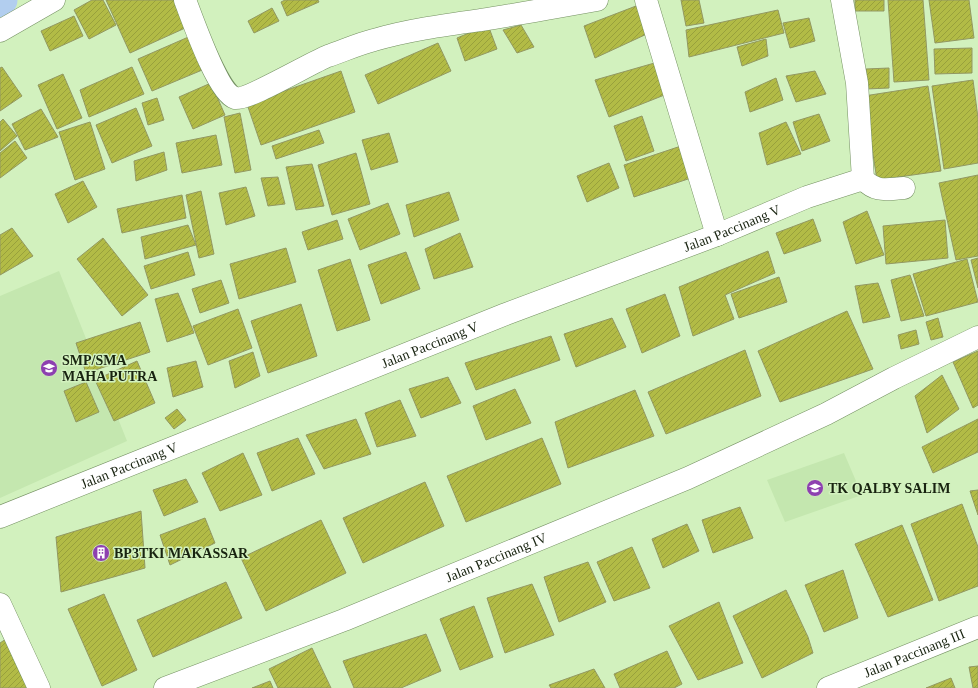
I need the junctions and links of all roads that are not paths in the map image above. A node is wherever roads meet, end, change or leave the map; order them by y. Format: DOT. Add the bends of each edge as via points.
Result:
graph roads {
  1 [pos="54,0"];
  2 [pos="185,0"];
  3 [pos="597,0"];
  4 [pos="646,0"];
  5 [pos="842,0"];
  6 [pos="0,31"];
  7 [pos="863,179"];
  8 [pos="904,188"];
  9 [pos="717,235"];
  10 [pos="978,337"];
  11 [pos="0,517"];
  12 [pos="0,604"];
  13 [pos="978,627"];
  14 [pos="39,688"];
  15 [pos="166,688"];
  16 [pos="828,688"];
  1 -- 6 [label="street"];
  2 -- 3 [label="street" via="214,70 221,84 234,98 260,90 326,57 374,40 439,26"];
  4 -- 9 [label="street"];
  5 -- 7 [label="street" via="857,83"];
  7 -- 8 [label="street" via="877,189"];
  7 -- 9 [label="street, Jalan Paccinang V" via="807,197"];
  9 -- 11 [label="street, Jalan Paccinang V" via="499,316"];
  10 -- 15 [label="street, Jalan Paccinang IV" via="821,416 680,481 344,620"];
  12 -- 14 [label="street"];
  13 -- 16 [label="street, Jalan Paccinang III"];
}
